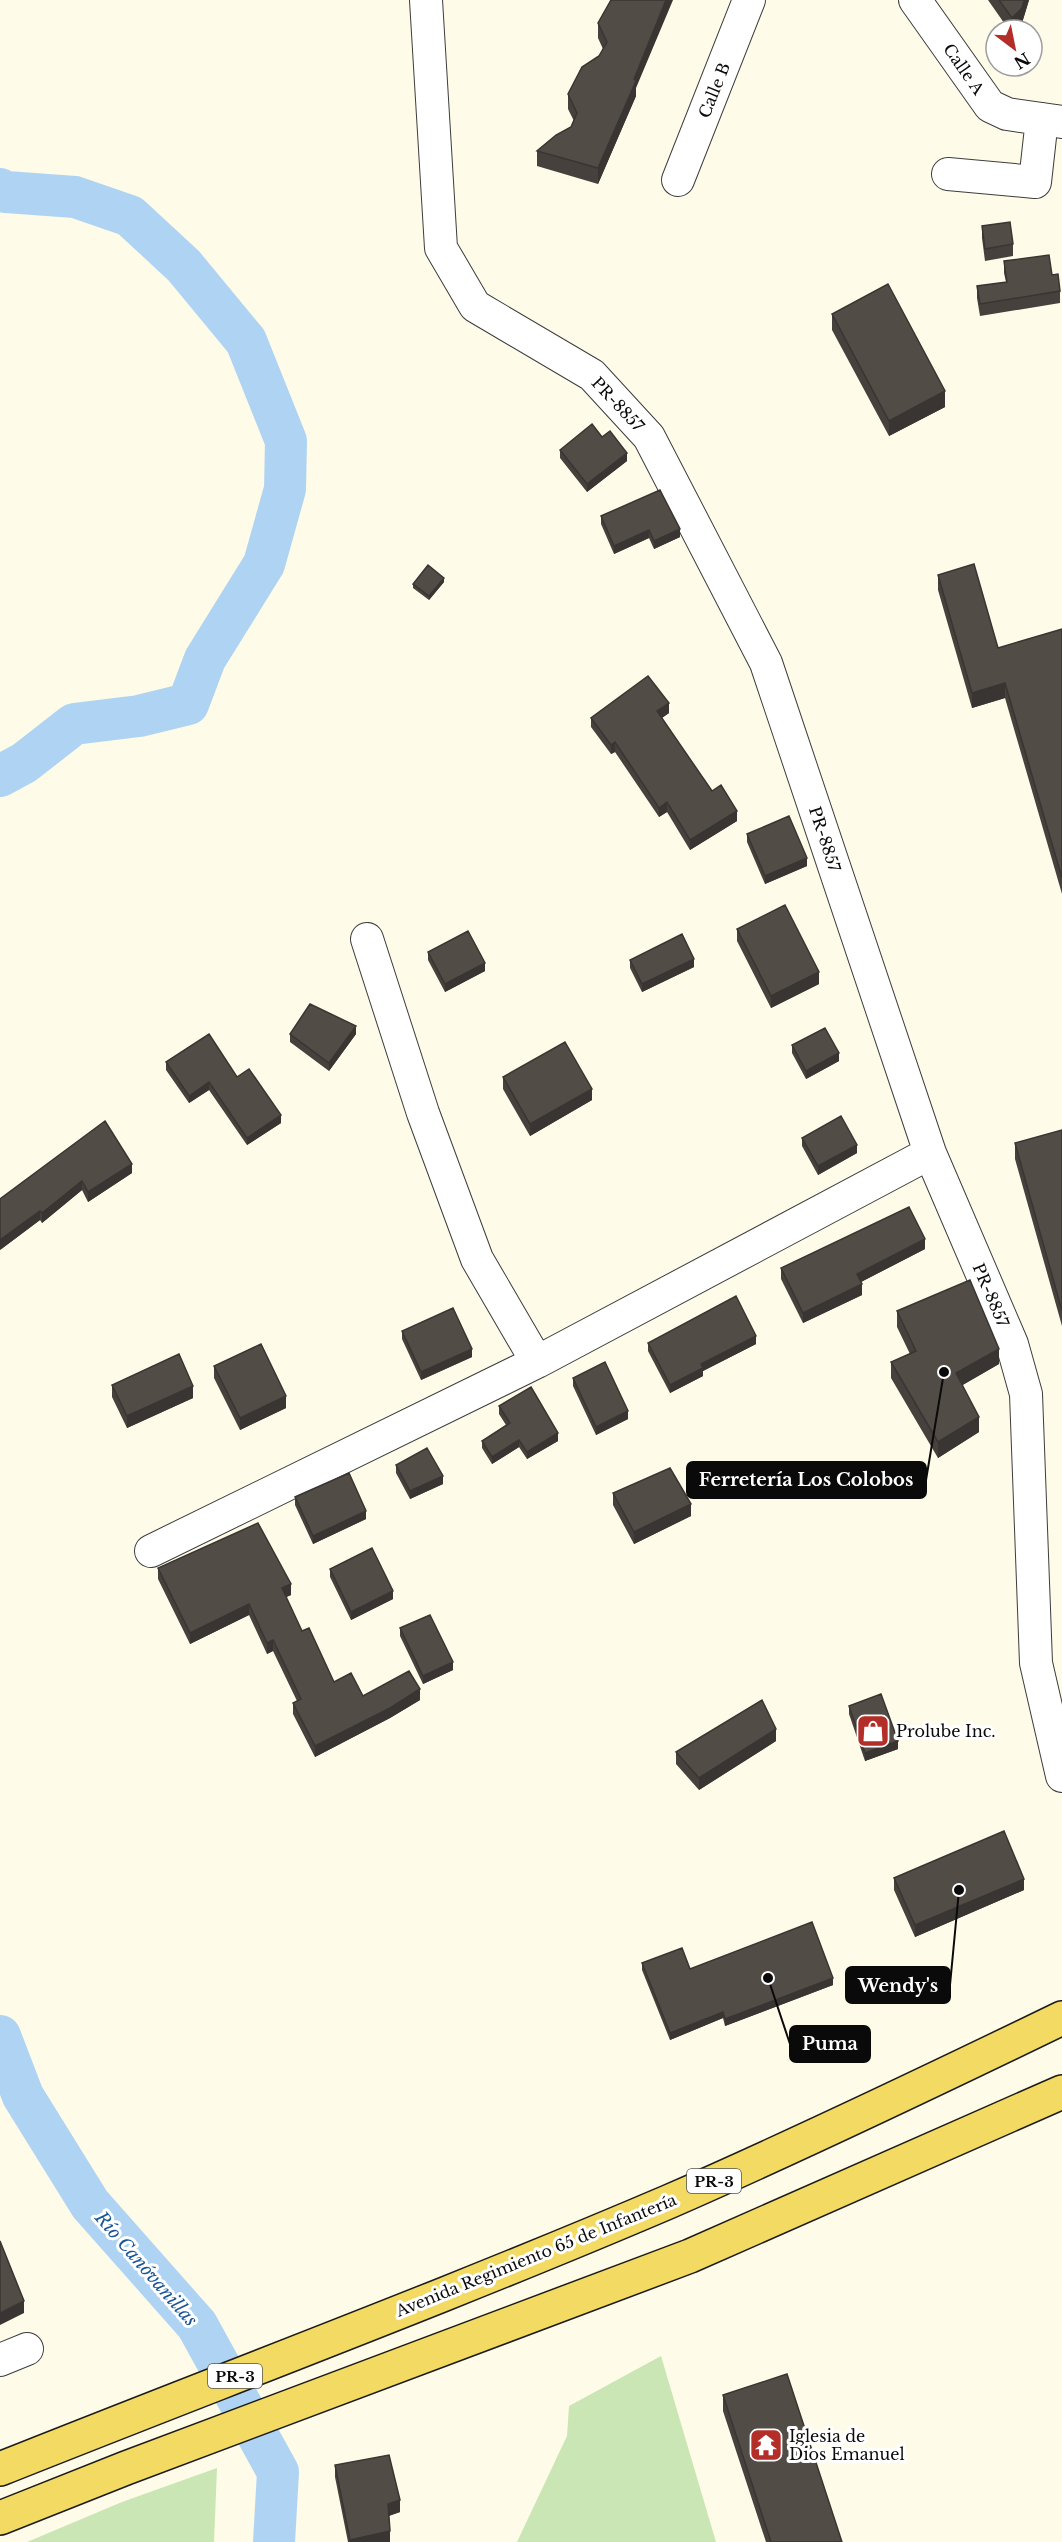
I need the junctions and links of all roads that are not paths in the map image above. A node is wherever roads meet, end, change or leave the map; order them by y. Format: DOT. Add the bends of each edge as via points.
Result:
graph roads {
  1 [pos="426,0"];
  2 [pos="750,0"];
  3 [pos="915,0"];
  4 [pos="1052,121"];
  5 [pos="948,174"];
  6 [pos="678,180"];
  7 [pos="368,939"];
  8 [pos="930,1154"];
  9 [pos="537,1362"];
  10 [pos="151,1551"];
  11 [pos="1055,1715"];
  12 [pos="1062,1776"];
  13 [pos="1059,2016"];
  14 [pos="1062,2092"];
  15 [pos="0,2469"];
  16 [pos="0,2518"];
  1 -- 8 [label="street, PR-8857" via="441,248 475,306 592,375 649,437 766,663"];
  2 -- 6 [label="street, Calle B"];
  3 -- 4 [label="street, Calle A" via="990,106 1007,114"];
  4 -- 5 [label="street" via="1035,182"];
  7 -- 9 [label="street" via="423,1113 477,1259"];
  8 -- 9 [label="street"];
  8 -- 11 [label="street, PR-8857" via="1012,1344 1026,1394 1036,1663"];
  9 -- 10 [label="street"];
  11 -- 12 [label="street, PR-8857"];
  13 -- 15 [label="main road, Avenida Regimiento 65 de Infantería / PR-3" via="901,2096 679,2197"];
  14 -- 16 [label="main road" via="690,2256"];
}
